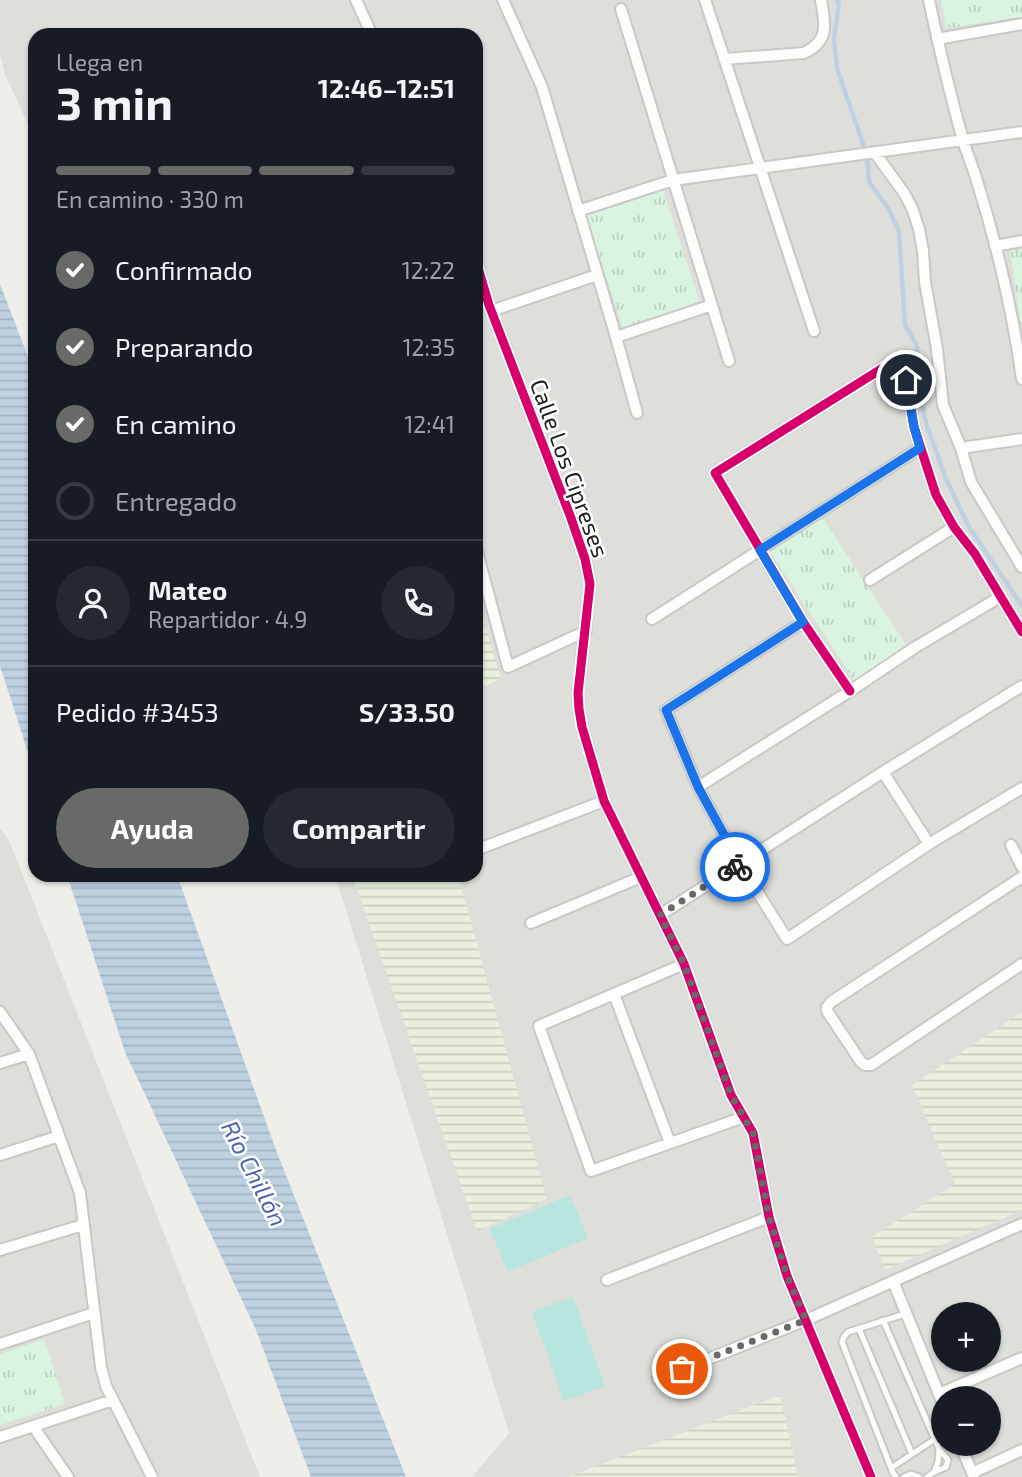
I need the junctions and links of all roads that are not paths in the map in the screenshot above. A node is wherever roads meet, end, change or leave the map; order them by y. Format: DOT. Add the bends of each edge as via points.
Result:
graph roads {
  1 [pos="356,0"];
  2 [pos="503,0"];
  3 [pos="705,0"];
  4 [pos="821,0"];
  5 [pos="929,0"];
  6 [pos="621,9"];
  7 [pos="1022,24"];
  8 [pos="369,28"];
  9 [pos="937,39"];
  10 [pos="724,59"];
  11 [pos="1022,132"];
  12 [pos="963,141"];
  13 [pos="875,153"];
  14 [pos="761,167"];
  15 [pos="673,180"];
  16 [pos="578,211"];
  17 [pos="1022,241"];
  18 [pos="995,246"];
  19 [pos="597,275"];
  20 [pos="483,284"];
  21 [pos="712,305"];
  22 [pos="491,311"];
  23 [pos="1018,330"];
  24 [pos="814,331"];
  25 [pos="616,337"];
  26 [pos="729,361"];
  27 [pos="1022,379"];
  28 [pos="636,413"];
  29 [pos="1022,439"];
  30 [pos="920,448"];
  31 [pos="961,448"];
  32 [pos="954,527"];
  33 [pos="760,550"];
  34 [pos="1022,567"];
  35 [pos="483,574"];
  36 [pos="870,580"];
  37 [pos="1000,597"];
  38 [pos="652,619"];
  39 [pos="803,622"];
  40 [pos="586,632"];
  41 [pos="1022,632"];
  42 [pos="1022,686"];
  43 [pos="850,691"];
  44 [pos="883,772"];
  45 [pos="698,787"];
  46 [pos="1022,788"];
  47 [pos="604,801"];
  48 [pos="929,844"];
  49 [pos="1012,845"];
  50 [pos="483,847"];
  51 [pos="740,864"];
  52 [pos="1022,867"];
  53 [pos="640,877"];
  54 [pos="1022,877"];
  55 [pos="660,915"];
  56 [pos="531,923"];
  57 [pos="684,964"];
  58 [pos="1022,964"];
  59 [pos="614,993"];
  60 [pos="0,1012"];
  61 [pos="29,1054"];
  62 [pos="0,1063"];
  63 [pos="744,1116"];
  64 [pos="59,1136"];
  65 [pos="670,1143"];
  66 [pos="0,1155"];
  67 [pos="769,1217"];
  68 [pos="1022,1224"];
  69 [pos="83,1225"];
  70 [pos="0,1250"];
  71 [pos="607,1279"];
  72 [pos="893,1281"];
  73 [pos="94,1313"];
  74 [pos="906,1314"];
  75 [pos="806,1320"];
  76 [pos="883,1320"];
  77 [pos="859,1328"];
  78 [pos="0,1344"];
  79 [pos="1022,1358"];
  80 [pos="658,1379"];
  81 [pos="936,1386"];
  82 [pos="967,1386"];
  83 [pos="113,1400"];
  84 [pos="33,1426"];
  85 [pos="931,1430"];
  86 [pos="0,1437"];
  87 [pos="931,1442"];
  88 [pos="1022,1450"];
  89 [pos="912,1454"];
  90 [pos="938,1456"];
  91 [pos="945,1456"];
  92 [pos="965,1456"];
  93 [pos="891,1468"];
  94 [pos="934,1472"];
  95 [pos="973,1475"];
  96 [pos="68,1477"];
  97 [pos="152,1477"];
  98 [pos="871,1477"];
  99 [pos="896,1477"];
  100 [pos="904,1477"];
  101 [pos="919,1477"];
  102 [pos="927,1477"];
  1 -- 8 [label="street"];
  2 -- 16 [label="street" via="542,87"];
  3 -- 10 [label="street"];
  4 -- 10 [label="street" via="825,24 812,49"];
  5 -- 9 [label="street"];
  6 -- 15 [label="street"];
  7 -- 9 [label="street"];
  9 -- 12 [label="street"];
  10 -- 14 [label="street"];
  11 -- 12 [label="street"];
  12 -- 13 [label="street"];
  12 -- 18 [label="street"];
  13 -- 14 [label="street"];
  13 -- 31 [label="street" via="904,193 919,229 943,405"];
  14 -- 15 [label="street"];
  14 -- 24 [label="street"];
  15 -- 16 [label="street"];
  15 -- 21 [label="street"];
  16 -- 19 [label="street"];
  17 -- 18 [label="street"];
  18 -- 23 [label="street"];
  19 -- 22 [label="street"];
  19 -- 25 [label="street"];
  20 -- 22 [label="street, Calle Los Cipreses"];
  21 -- 25 [label="street"];
  21 -- 26 [label="street"];
  22 -- 40 [label="street, Calle Los Cipreses" via="585,559 590,584"];
  23 -- 27 [label="street"];
  25 -- 28 [label="street"];
  29 -- 31 [label="street"];
  30 -- 32 [label="street" via="936,495"];
  30 -- 33 [label="street"];
  30 -- 33 [label="street" via="902,356 715,473"];
  31 -- 34 [label="street" via="971,482"];
  32 -- 36 [label="street"];
  32 -- 37 [label="street"];
  33 -- 38 [label="street"];
  33 -- 39 [label="street"];
  35 -- 40 [label="street" via="508,667"];
  37 -- 41 [label="street"];
  37 -- 43 [label="street"];
  39 -- 43 [label="street"];
  39 -- 45 [label="street" via="666,710"];
  40 -- 47 [label="street, Calle Los Cipreses" via="579,709"];
  42 -- 44 [label="street"];
  43 -- 45 [label="street"];
  44 -- 48 [label="street"];
  44 -- 51 [label="street"];
  45 -- 51 [label="street"];
  46 -- 48 [label="street"];
  47 -- 50 [label="street"];
  47 -- 53 [label="street, Calle Los Cipreses"];
  48 -- 51 [label="street" via="788,939"];
  49 -- 52 [label="street"];
  51 -- 55 [label="street"];
  53 -- 55 [label="street, Calle Los Cipreses"];
  53 -- 56 [label="street"];
  54 -- 58 [label="street" via="831,1002 827,1011 860,1062 871,1065"];
  55 -- 57 [label="street, Calle Los Cipreses"];
  57 -- 59 [label="street"];
  57 -- 63 [label="street, Calle Los Cipreses" via="731,1095"];
  59 -- 65 [label="street"];
  59 -- 65 [label="street" via="539,1026 591,1171"];
  60 -- 61 [label="street"];
  61 -- 62 [label="street"];
  61 -- 64 [label="street"];
  63 -- 65 [label="street"];
  63 -- 67 [label="street, Calle Los Cipreses" via="753,1133"];
  64 -- 66 [label="street"];
  64 -- 69 [label="street" via="80,1193"];
  67 -- 71 [label="street"];
  67 -- 75 [label="street, Calle Los Cipreses"];
  68 -- 72 [label="street"];
  69 -- 70 [label="street"];
  69 -- 73 [label="street"];
  72 -- 74 [label="street"];
  72 -- 75 [label="street"];
  73 -- 78 [label="street"];
  73 -- 83 [label="street" via="101,1367"];
  74 -- 76 [label="lane"];
  74 -- 81 [label="street"];
  75 -- 80 [label="street"];
  75 -- 98 [label="street, Calle Los Cipreses"];
  76 -- 77 [label="lane"];
  76 -- 85 [label="lane"];
  77 -- 89 [label="lane"];
  77 -- 93 [label="lane" via="848,1332 842,1342"];
  79 -- 82 [label="street"];
  83 -- 84 [label="street"];
  83 -- 97 [label="street"];
  84 -- 86 [label="street"];
  84 -- 96 [label="street"];
  87 -- 89 [label="lane"];
  88 -- 95 [label="street"];
  89 -- 93 [label="lane"];
  90 -- 94 [label="lane"];
  91 -- 94 [label="lane" via="946,1468"];
  92 -- 95 [label="street"];
  93 -- 99 [label="lane"];
  94 -- 102 [label="lane"];
  100 -- 101 [label="lane"];
}
